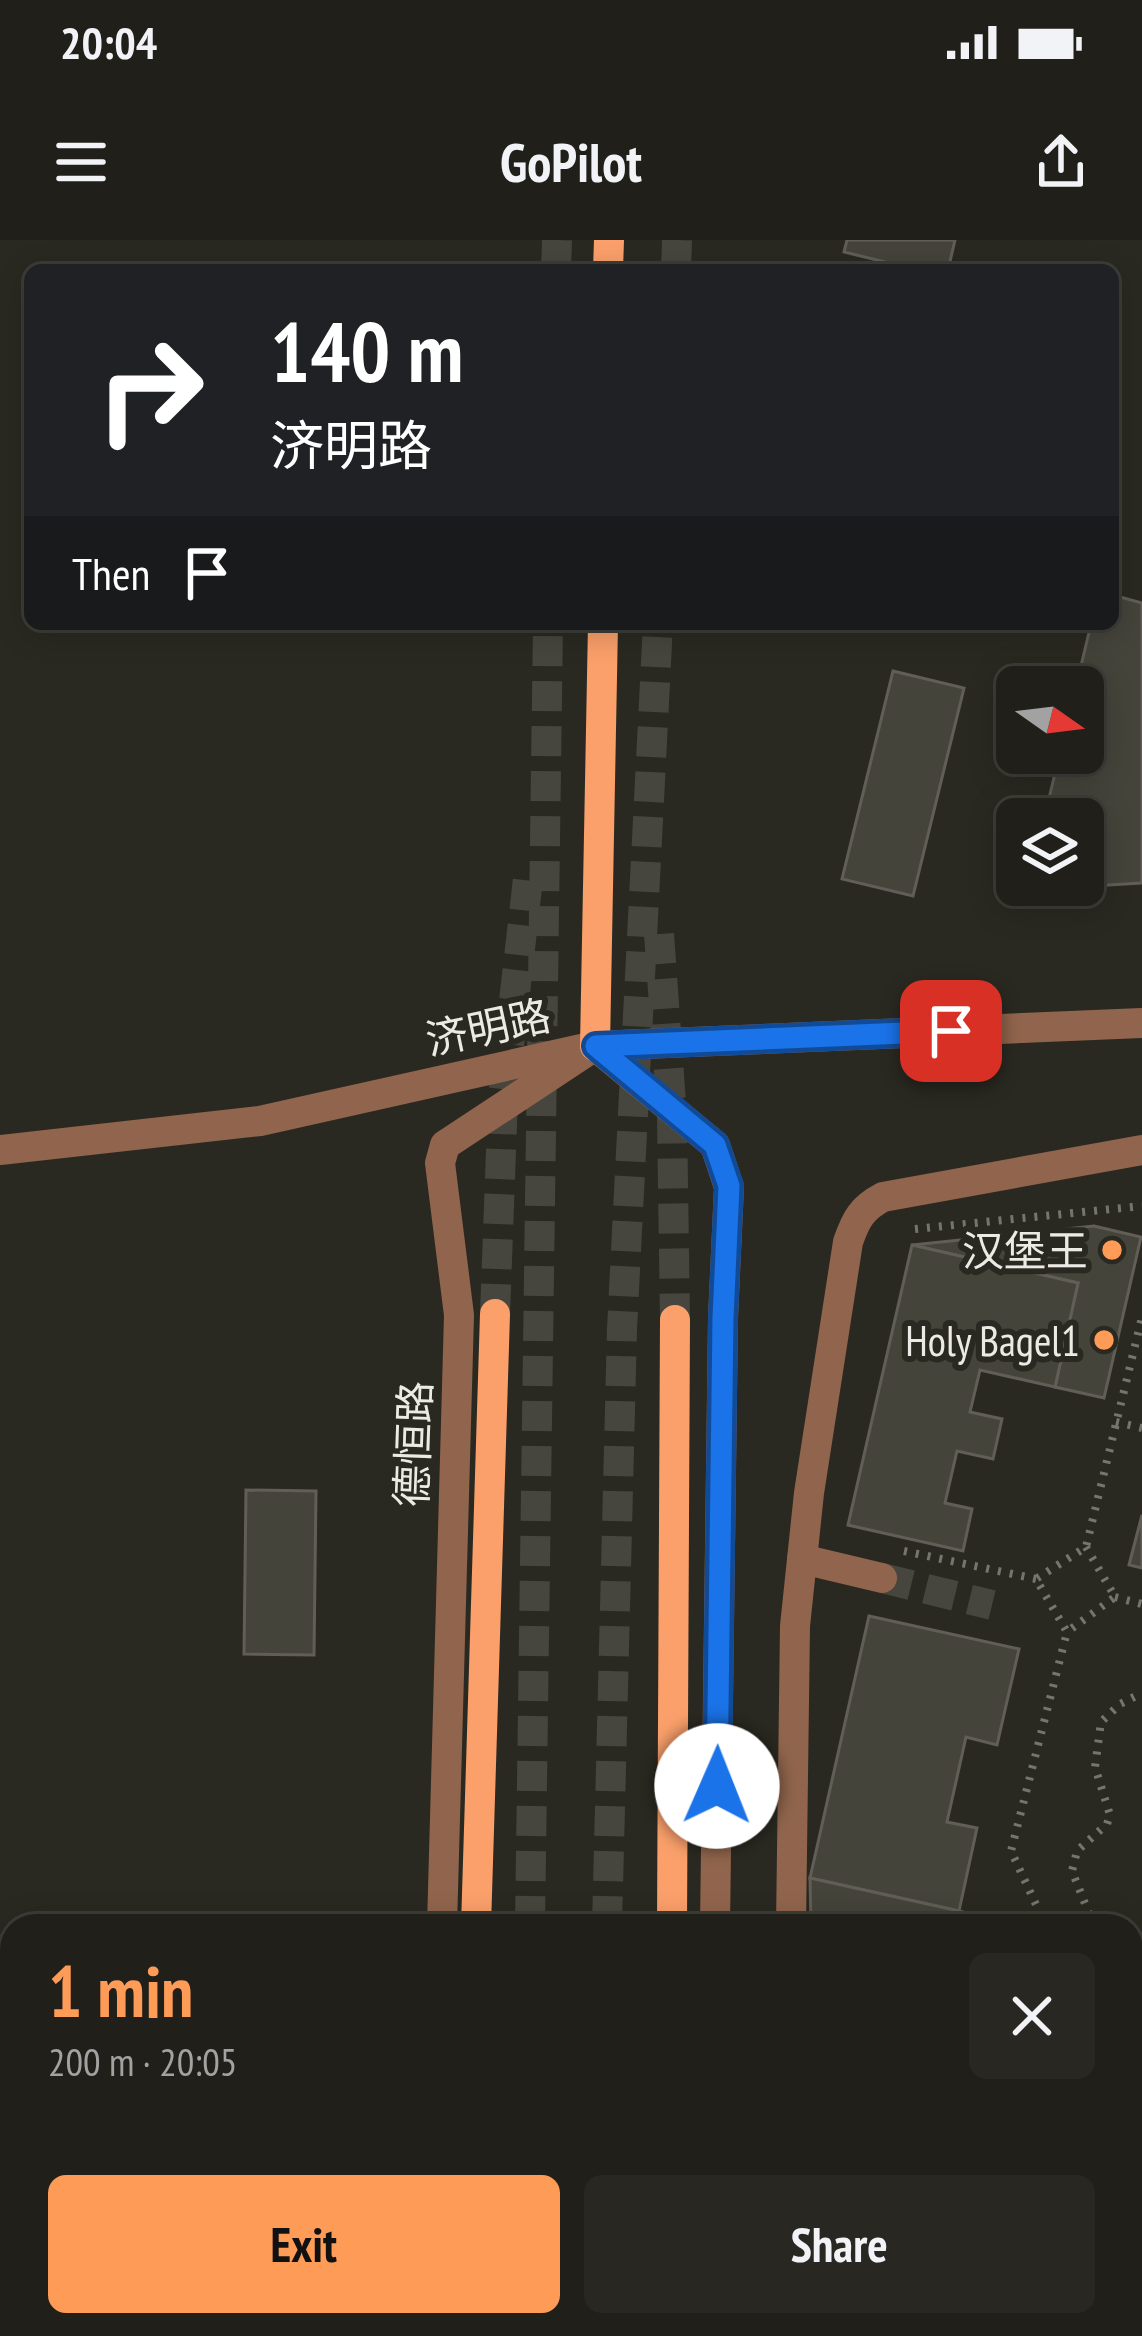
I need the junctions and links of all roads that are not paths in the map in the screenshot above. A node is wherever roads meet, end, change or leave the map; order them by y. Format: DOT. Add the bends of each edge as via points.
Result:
graph roads {
  1 [pos="602,630"];
  2 [pos="1142,1023"];
  3 [pos="596,1046"];
  4 [pos="0,1150"];
  5 [pos="1142,1150"];
  6 [pos="495,1314"];
  7 [pos="675,1320"];
  8 [pos="802,1559"];
  9 [pos="885,1563"];
  10 [pos="442,1914"];
  11 [pos="476,1914"];
  12 [pos="672,1914"];
  13 [pos="715,1914"];
  14 [pos="791,1914"];
  1 -- 3 [label="main road"];
  2 -- 3 [label="street, 济明路"];
  3 -- 4 [label="street, 济明路" via="260,1121"];
  3 -- 10 [label="street, 德恒路" via="445,1145 440,1163 459,1315"];
  3 -- 13 [label="street" via="715,1145 729,1186"];
  5 -- 8 [label="street" via="883,1197 865,1207 848,1242"];
  6 -- 11 [label="main road"];
  7 -- 12 [label="main road"];
  8 -- 9 [label="street"];
  8 -- 14 [label="street"];
}
